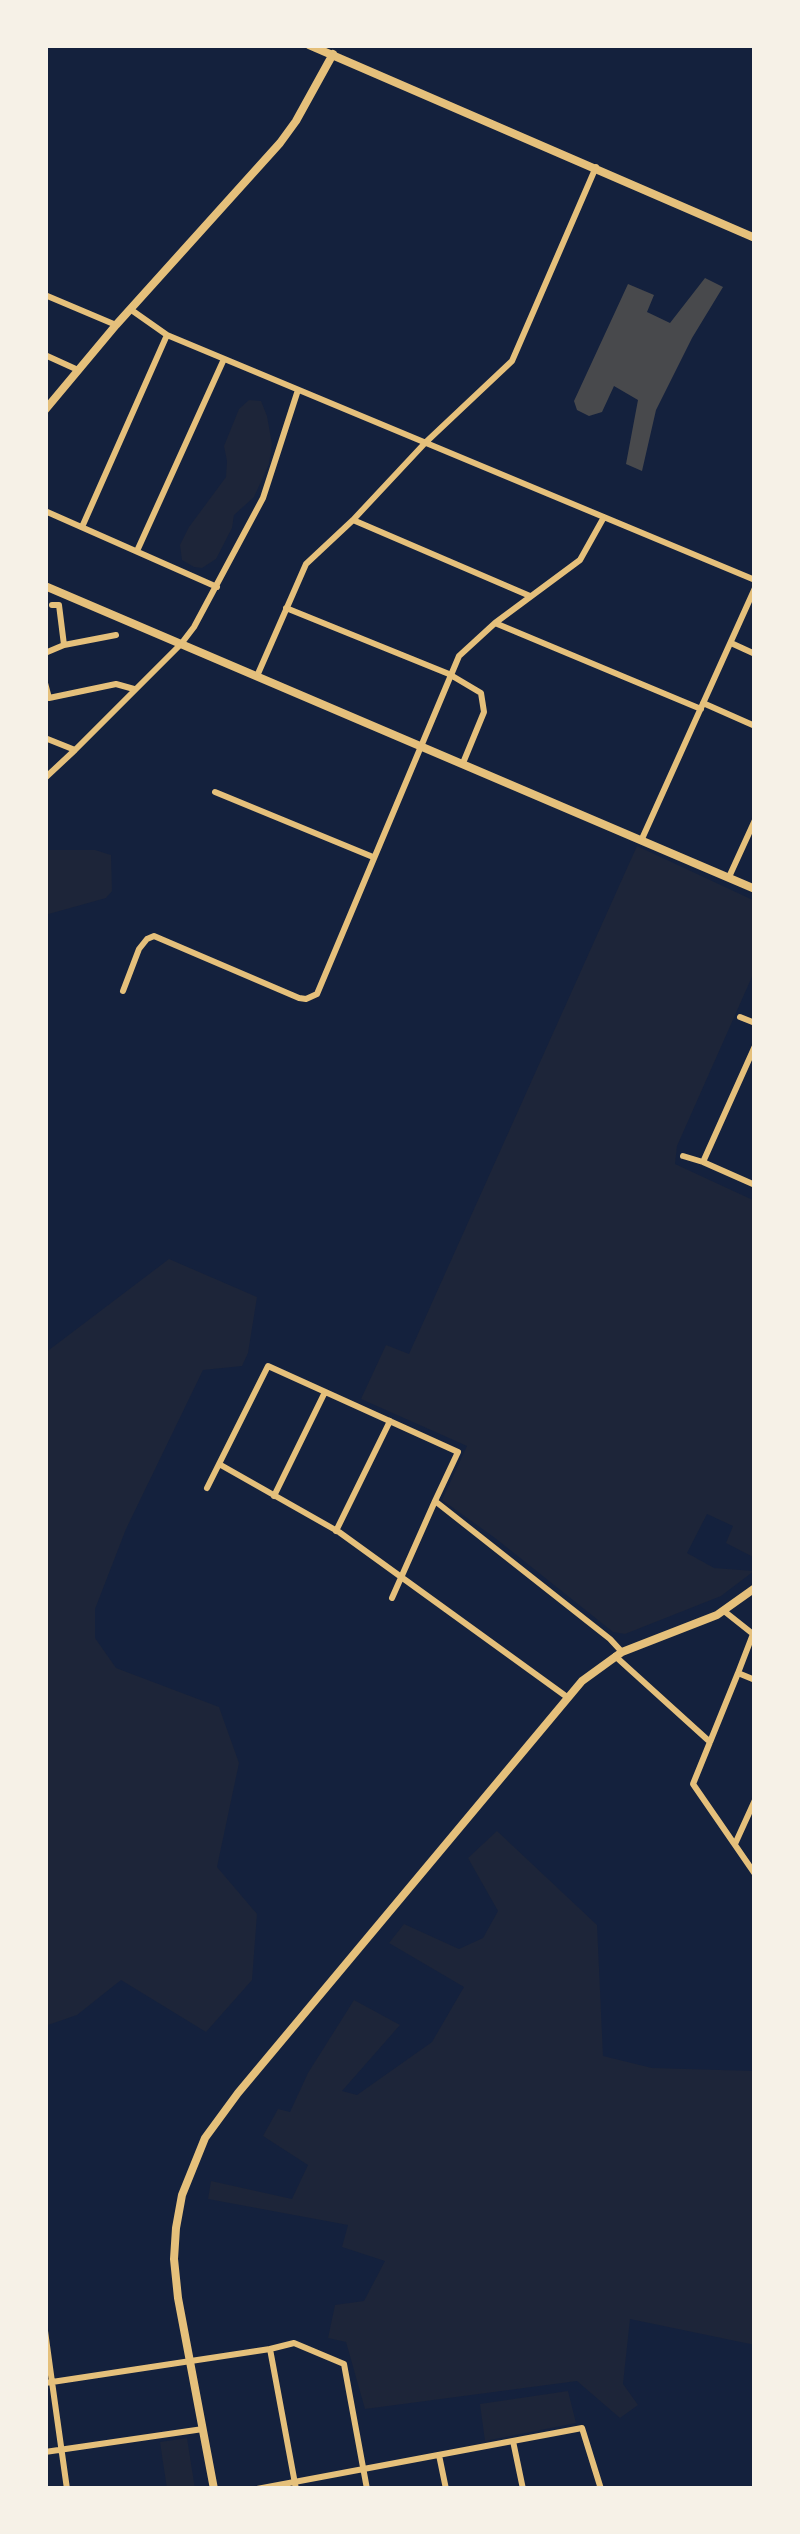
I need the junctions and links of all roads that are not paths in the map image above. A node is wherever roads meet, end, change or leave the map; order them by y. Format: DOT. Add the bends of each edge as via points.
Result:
graph roads {
  1 [pos="309,45"];
  2 [pos="332,54"];
  3 [pos="596,167"];
  4 [pos="755,238"];
  5 [pos="45,295"];
  6 [pos="130,310"];
  7 [pos="116,326"];
  8 [pos="167,335"];
  9 [pos="45,356"];
  10 [pos="224,359"];
  11 [pos="78,370"];
  12 [pos="298,390"];
  13 [pos="45,410"];
  14 [pos="425,443"];
  15 [pos="45,511"];
  16 [pos="604,517"];
  17 [pos="353,520"];
  18 [pos="82,527"];
  19 [pos="137,551"];
  20 [pos="755,580"];
  21 [pos="45,586"];
  22 [pos="217,586"];
  23 [pos="755,588"];
  24 [pos="59,592"];
  25 [pos="531,597"];
  26 [pos="48,606"];
  27 [pos="286,608"];
  28 [pos="495,622"];
  29 [pos="116,635"];
  30 [pos="731,643"];
  31 [pos="181,644"];
  32 [pos="64,645"];
  33 [pos="45,654"];
  34 [pos="755,654"];
  35 [pos="448,674"];
  36 [pos="257,676"];
  37 [pos="45,683"];
  38 [pos="135,689"];
  39 [pos="702,706"];
  40 [pos="755,726"];
  41 [pos="45,738"];
  42 [pos="419,745"];
  43 [pos="74,750"];
  44 [pos="463,764"];
  45 [pos="45,778"];
  46 [pos="215,792"];
  47 [pos="755,820"];
  48 [pos="641,840"];
  49 [pos="373,857"];
  50 [pos="729,877"];
  51 [pos="755,889"];
  52 [pos="124,990"];
  53 [pos="740,1017"];
  54 [pos="755,1024"];
  55 [pos="755,1046"];
  56 [pos="683,1156"];
  57 [pos="703,1162"];
  58 [pos="754,1182"];
  59 [pos="325,1392"];
  60 [pos="390,1421"];
  61 [pos="219,1464"];
  62 [pos="207,1488"];
  63 [pos="274,1496"];
  64 [pos="435,1501"];
  65 [pos="336,1531"];
  66 [pos="401,1577"];
  67 [pos="755,1588"];
  68 [pos="392,1598"];
  69 [pos="724,1610"];
  70 [pos="619,1654"];
  71 [pos="738,1673"];
  72 [pos="755,1680"];
  73 [pos="567,1697"];
  74 [pos="710,1742"];
  75 [pos="755,1800"];
  76 [pos="735,1845"];
  77 [pos="755,1874"];
  78 [pos="45,2331"];
  79 [pos="270,2349"];
  80 [pos="190,2362"];
  81 [pos="49,2382"];
  82 [pos="203,2430"];
  83 [pos="513,2441"];
  84 [pos="62,2450"];
  85 [pos="45,2452"];
  86 [pos="439,2455"];
  87 [pos="364,2469"];
  88 [pos="296,2485"];
  89 [pos="67,2489"];
  90 [pos="214,2489"];
  91 [pos="256,2489"];
  92 [pos="368,2489"];
  93 [pos="446,2489"];
  94 [pos="523,2489"];
  95 [pos="600,2489"];
  1 -- 2 [label="street"];
  2 -- 3 [label="street"];
  2 -- 6 [label="street" via="280,144"];
  3 -- 4 [label="street"];
  3 -- 14 [label="street" via="512,362"];
  5 -- 7 [label="street"];
  6 -- 7 [label="street"];
  6 -- 8 [label="street"];
  7 -- 11 [label="street"];
  8 -- 10 [label="street"];
  8 -- 18 [label="street"];
  9 -- 11 [label="street"];
  10 -- 12 [label="street"];
  10 -- 19 [label="street"];
  11 -- 13 [label="street"];
  12 -- 14 [label="street"];
  12 -- 22 [label="street" via="264,498"];
  14 -- 16 [label="street"];
  14 -- 17 [label="street"];
  15 -- 18 [label="street"];
  16 -- 20 [label="street"];
  16 -- 25 [label="street" via="580,560"];
  17 -- 25 [label="street"];
  17 -- 27 [label="street" via="306,564"];
  18 -- 19 [label="street"];
  19 -- 22 [label="street"];
  21 -- 24 [label="street"];
  22 -- 31 [label="street"];
  23 -- 30 [label="street"];
  24 -- 26 [label="street"];
  24 -- 31 [label="street"];
  25 -- 28 [label="street"];
  26 -- 32 [label="street" via="59,605"];
  27 -- 35 [label="street"];
  27 -- 36 [label="street"];
  28 -- 35 [label="street"];
  28 -- 39 [label="street"];
  29 -- 32 [label="street"];
  30 -- 34 [label="street"];
  30 -- 39 [label="street"];
  31 -- 36 [label="street"];
  31 -- 38 [label="street"];
  32 -- 33 [label="street"];
  35 -- 42 [label="street"];
  35 -- 44 [label="street" via="482,692 486,704"];
  36 -- 42 [label="street"];
  37 -- 38 [label="street" via="49,698 116,684"];
  38 -- 43 [label="street"];
  39 -- 40 [label="street"];
  39 -- 48 [label="street"];
  41 -- 43 [label="street"];
  42 -- 44 [label="street"];
  42 -- 49 [label="street"];
  43 -- 45 [label="street"];
  44 -- 48 [label="street"];
  46 -- 49 [label="street"];
  47 -- 50 [label="street"];
  48 -- 50 [label="street"];
  49 -- 52 [label="street" via="312,998 154,936 139,949"];
  50 -- 51 [label="street"];
  53 -- 54 [label="street"];
  55 -- 57 [label="street"];
  56 -- 57 [label="street"];
  57 -- 58 [label="street"];
  59 -- 60 [label="street"];
  59 -- 61 [label="street" via="268,1366"];
  59 -- 63 [label="street"];
  60 -- 64 [label="street" via="458,1452"];
  60 -- 65 [label="street"];
  61 -- 62 [label="street"];
  61 -- 63 [label="street"];
  63 -- 65 [label="street"];
  64 -- 66 [label="street"];
  64 -- 70 [label="street" via="610,1639"];
  65 -- 66 [label="street"];
  66 -- 68 [label="street"];
  66 -- 73 [label="street"];
  67 -- 69 [label="street"];
  69 -- 70 [label="street"];
  69 -- 71 [label="street" via="753,1634"];
  70 -- 73 [label="street"];
  70 -- 74 [label="street"];
  71 -- 72 [label="street"];
  71 -- 74 [label="street"];
  73 -- 80 [label="street" via="205,2138 176,2228 178,2298"];
  74 -- 76 [label="street" via="692,1784"];
  75 -- 76 [label="street"];
  76 -- 77 [label="street"];
  78 -- 81 [label="street"];
  79 -- 80 [label="street"];
  79 -- 87 [label="street" via="294,2343 344,2364"];
  79 -- 88 [label="street"];
  80 -- 81 [label="street"];
  80 -- 82 [label="street"];
  81 -- 84 [label="street"];
  82 -- 84 [label="street"];
  82 -- 90 [label="street"];
  83 -- 86 [label="street"];
  83 -- 94 [label="street"];
  83 -- 95 [label="street" via="582,2428"];
  84 -- 85 [label="street"];
  84 -- 89 [label="street"];
  86 -- 87 [label="street"];
  86 -- 93 [label="street"];
  87 -- 88 [label="street"];
  87 -- 92 [label="street"];
  88 -- 91 [label="street"];
}
